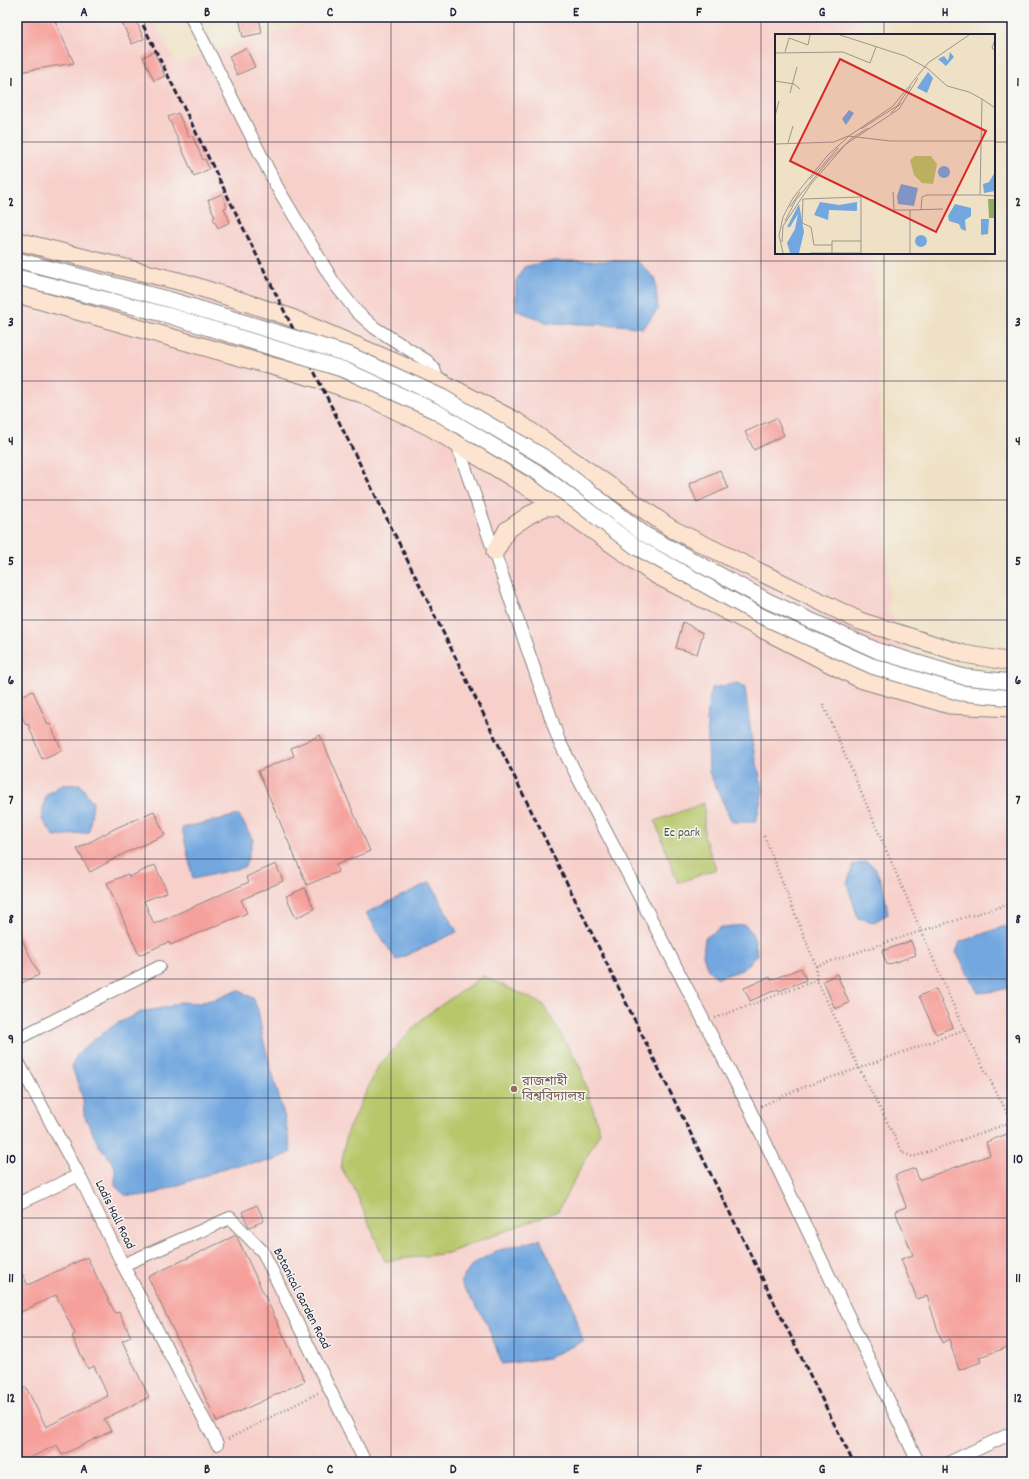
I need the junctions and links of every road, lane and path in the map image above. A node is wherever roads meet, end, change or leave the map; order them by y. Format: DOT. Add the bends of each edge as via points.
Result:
graph roads {
  1 [pos="191,17"];
  2 [pos="17,241"];
  3 [pos="17,260"];
  4 [pos="17,277"];
  5 [pos="17,294"];
  6 [pos="437,380"];
  7 [pos="457,443"];
  8 [pos="560,507"];
  9 [pos="495,552"];
  10 [pos="1012,662"];
  11 [pos="1012,682"];
  12 [pos="1012,698"];
  13 [pos="823,704"];
  14 [pos="1012,708"];
  15 [pos="764,836"];
  16 [pos="1012,903"];
  17 [pos="921,931"];
  18 [pos="816,966"];
  19 [pos="159,967"];
  20 [pos="817,980"];
  21 [pos="705,1022"];
  22 [pos="964,1030"];
  23 [pos="17,1039"];
  24 [pos="17,1060"];
  25 [pos="859,1068"];
  26 [pos="750,1110"];
  27 [pos="1012,1122"];
  28 [pos="79,1175"];
  29 [pos="17,1204"];
  30 [pos="123,1264"];
  31 [pos="321,1391"];
  32 [pos="1012,1433"];
  33 [pos="216,1444"];
  34 [pos="365,1462"];
  35 [pos="918,1462"];
  36 [pos="950,1462"];
  1 -- 6 [label="street" via="277,187 334,283 357,312 375,328 427,361 434,369"];
  2 -- 6 [label="main road" via="186,283 287,316"];
  3 -- 11 [label="street, bridge" via="171,300 350,356 442,396 549,460 644,534 768,601 878,651 964,677"];
  4 -- 12 [label="street, bridge" via="167,315 344,370 435,411 540,474 636,547 761,616 872,666 961,692"];
  5 -- 7 [label="main road" via="333,384 362,394"];
  6 -- 7 [label="street"];
  6 -- 10 [label="main road" via="516,421 679,532 860,621 964,654"];
  7 -- 8 [label="main road"];
  7 -- 9 [label="street"];
  8 -- 9 [label="main road" via="545,507 507,530"];
  8 -- 14 [label="main road" via="654,574 860,679 950,705"];
  9 -- 21 [label="street" via="559,741"];
  13 -- 17 [label="path"];
  15 -- 18 [label="path"];
  16 -- 17 [label="path"];
  17 -- 18 [label="path"];
  17 -- 22 [label="path"];
  18 -- 20 [label="path"];
  19 -- 23 [label="street"];
  20 -- 21 [label="path"];
  20 -- 25 [label="path"];
  21 -- 26 [label="street"];
  22 -- 25 [label="path"];
  22 -- 27 [label="path"];
  24 -- 28 [label="street"];
  25 -- 26 [label="path" via="806,1086"];
  25 -- 27 [label="path" via="903,1153 913,1156"];
  26 -- 35 [label="street"];
  28 -- 29 [label="street, Ladis Hall Road"];
  28 -- 30 [label="street, Ladis Hall Road"];
  30 -- 33 [label="street, Ladis Hall Road"];
  30 -- 34 [label="street, Botanical Garden Road" via="230,1218 263,1252"];
  31 -- 33 [label="path"];
  32 -- 36 [label="street"];
}
